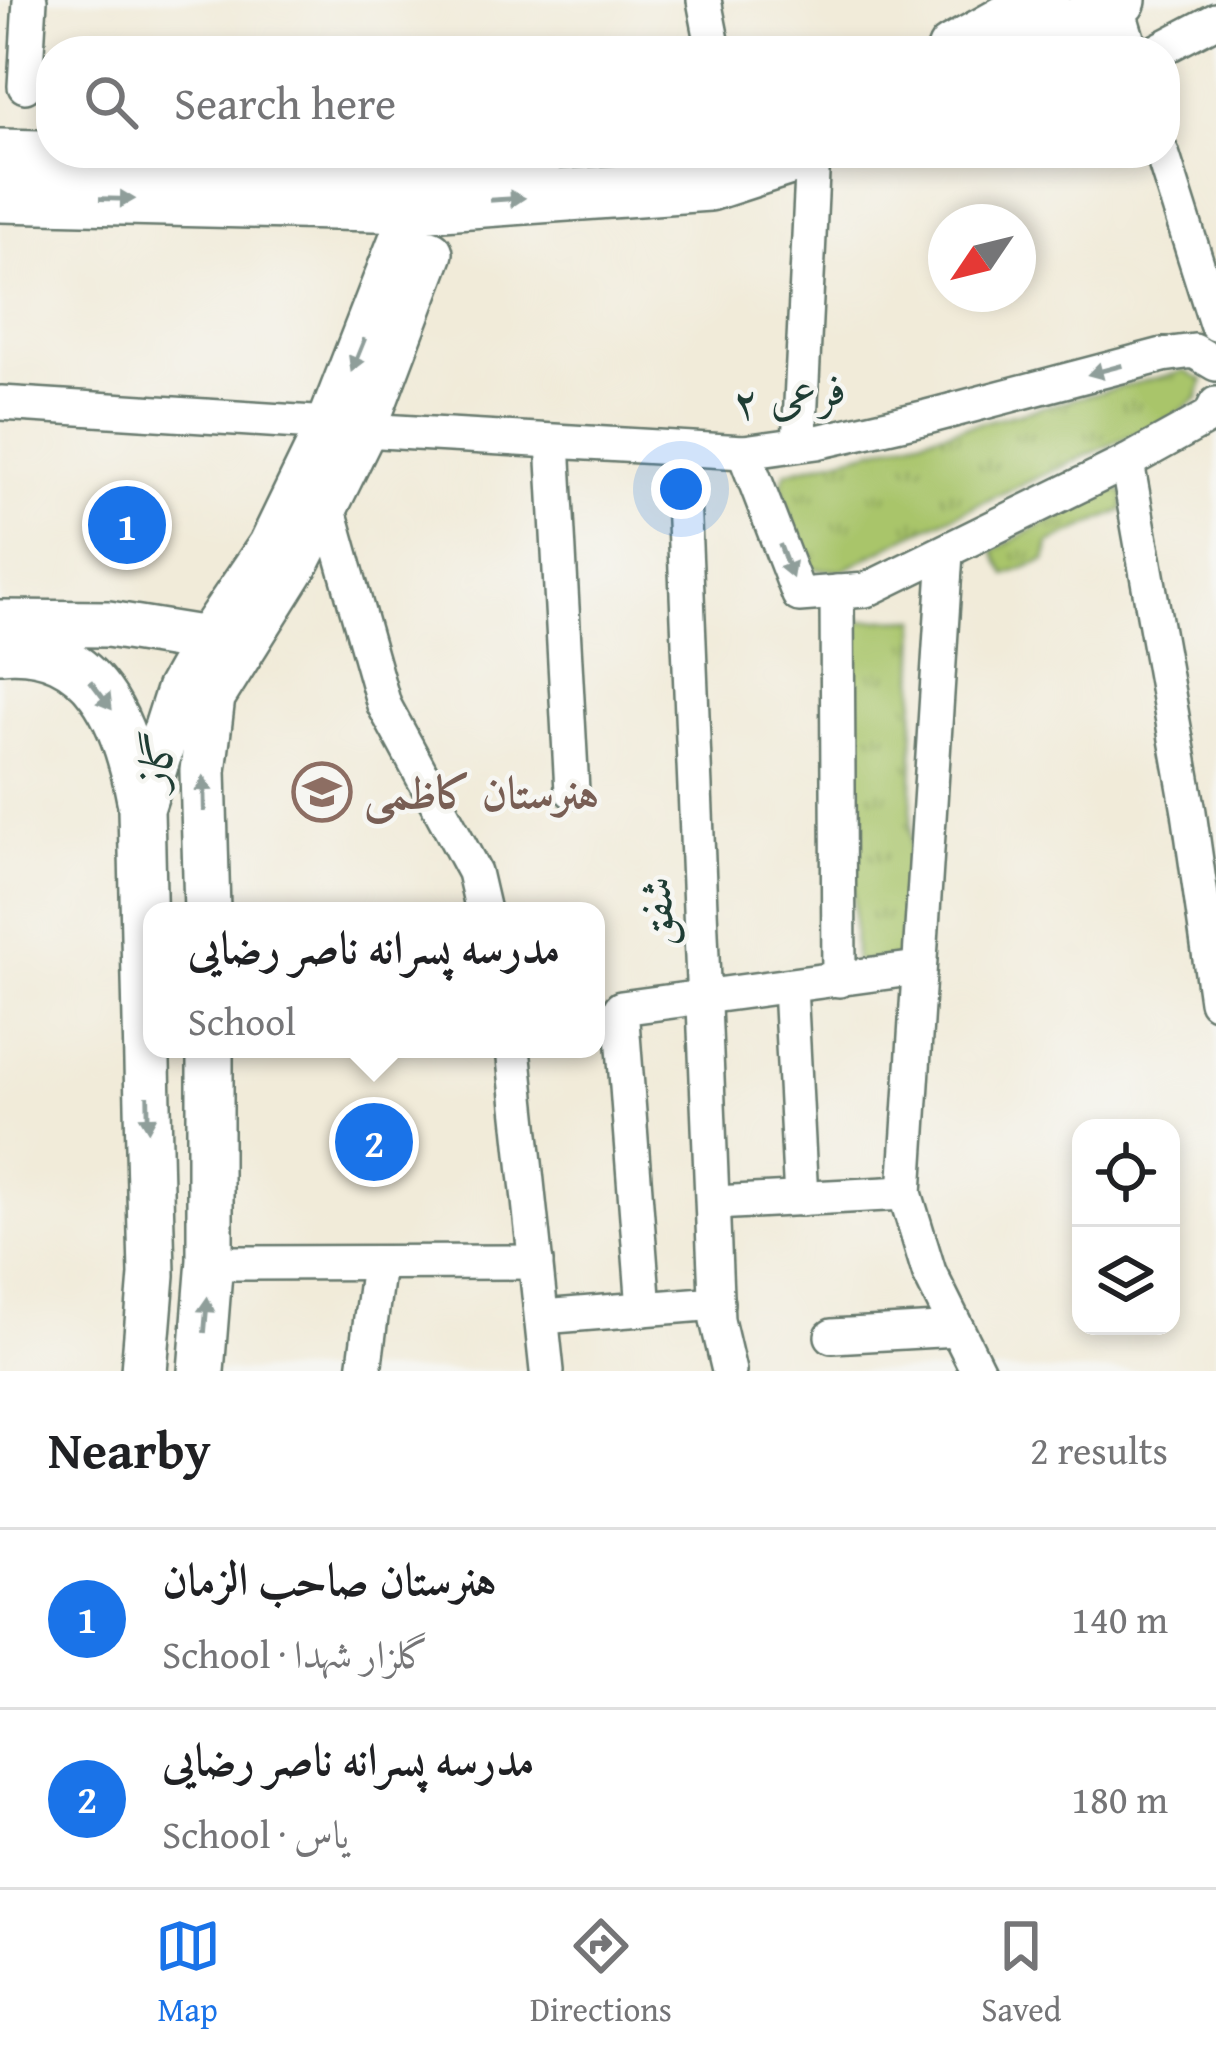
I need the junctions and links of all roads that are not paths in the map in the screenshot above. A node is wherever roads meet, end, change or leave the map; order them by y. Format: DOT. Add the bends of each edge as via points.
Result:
graph roads {
  1 [pos="29,0"];
  2 [pos="704,0"];
  3 [pos="1044,0"];
  4 [pos="1118,1"];
  5 [pos="1216,20"];
  6 [pos="711,36"];
  7 [pos="980,36"];
  8 [pos="1058,36"];
  9 [pos="1127,36"];
  10 [pos="1180,39"];
  11 [pos="25,86"];
  12 [pos="0,155"];
  13 [pos="36,157"];
  14 [pos="195,168"];
  15 [pos="489,168"];
  16 [pos="763,168"];
  17 [pos="809,168"];
  18 [pos="1167,168"];
  19 [pos="434,184"];
  20 [pos="0,196"];
  21 [pos="1216,324"];
  22 [pos="1216,364"];
  23 [pos="1,404"];
  24 [pos="1216,404"];
  25 [pos="346,427"];
  26 [pos="553,442"];
  27 [pos="800,444"];
  28 [pos="681,449"];
  29 [pos="744,452"];
  30 [pos="1126,462"];
  31 [pos="327,503"];
  32 [pos="946,553"];
  33 [pos="837,592"];
  34 [pos="0,623"];
  35 [pos="207,640"];
  36 [pos="0,650"];
  37 [pos="572,791"];
  38 [pos="1203,808"];
  39 [pos="141,809"];
  40 [pos="143,902"];
  41 [pos="207,902"];
  42 [pos="481,902"];
  43 [pos="918,968"];
  44 [pos="838,980"];
  45 [pos="790,986"];
  46 [pos="705,997"];
  47 [pos="1216,1001"];
  48 [pos="147,1058"];
  49 [pos="210,1058"];
  50 [pos="514,1058"];
  51 [pos="905,1193"];
  52 [pos="801,1199"];
  53 [pos="715,1203"];
  54 [pos="536,1262"];
  55 [pos="232,1263"];
  56 [pos="378,1264"];
  57 [pos="717,1303"];
  58 [pos="644,1309"];
  59 [pos="542,1316"];
  60 [pos="957,1329"];
  61 [pos="832,1336"];
  62 [pos="144,1371"];
  63 [pos="201,1371"];
  64 [pos="364,1371"];
  65 [pos="548,1371"];
  66 [pos="729,1371"];
  67 [pos="978,1371"];
  1 -- 11 [label="street"];
  2 -- 6 [label="street"];
  3 -- 7 [label="main road"];
  4 -- 8 [label="main road"];
  4 -- 9 [label="street"];
  5 -- 10 [label="street"];
  12 -- 13 [label="main road"];
  14 -- 19 [label="main road"];
  15 -- 19 [label="main road"];
  19 -- 16 [label="main road, one-way" via="709,185"];
  17 -- 27 [label="street"];
  18 -- 21 [label="street"];
  20 -- 19 [label="main road, one-way"];
  19 -- 25 [label="main road, گاز"];
  22 -- 27 [label="street, فرعی ۲, one-way" via="1194,352 1163,355"];
  23 -- 25 [label="street, فرعی ۲"];
  24 -- 30 [label="street" via="1210,416"];
  25 -- 26 [label="street, فرعی ۲"];
  25 -- 31 [label="main road, گاز"];
  25 -- 35 [label="main road, گاز"];
  26 -- 28 [label="street, فرعی ۲"];
  26 -- 37 [label="street"];
  27 -- 29 [label="street, فرعی ۲"];
  28 -- 29 [label="street, فرعی ۲"];
  28 -- 46 [label="street, شفق"];
  29 -- 33 [label="street, one-way" via="799,595"];
  30 -- 32 [label="street"];
  30 -- 38 [label="street"];
  41 -- 31 [label="main road, گاز, one-way" via="203,771 212,697"];
  31 -- 42 [label="street" via="384,705 474,872"];
  32 -- 33 [label="street" via="866,590"];
  32 -- 43 [label="street"];
  33 -- 44 [label="street"];
  34 -- 35 [label="main road" via="108,624"];
  35 -- 39 [label="main road, گاز" via="179,690"];
  36 -- 39 [label="main road, one-way" via="53,656 82,670 122,725"];
  38 -- 47 [label="street"];
  39 -- 40 [label="main road, گاز, one-way"];
  43 -- 44 [label="street"];
  43 -- 51 [label="street"];
  44 -- 45 [label="street"];
  45 -- 46 [label="street"];
  45 -- 52 [label="street"];
  46 -- 53 [label="street, شفق"];
  46 -- 58 [label="street" via="621,1008"];
  48 -- 62 [label="main road, گاز, one-way" via="152,1274"];
  63 -- 49 [label="main road, one-way"];
  50 -- 54 [label="street"];
  51 -- 52 [label="street"];
  51 -- 60 [label="street"];
  52 -- 53 [label="street"];
  53 -- 57 [label="street, شفق"];
  54 -- 56 [label="street"];
  54 -- 59 [label="street"];
  55 -- 56 [label="street"];
  56 -- 64 [label="street"];
  57 -- 58 [label="street"];
  57 -- 66 [label="street, شفق"];
  58 -- 59 [label="street"];
  59 -- 65 [label="street"];
  60 -- 61 [label="street"];
  60 -- 67 [label="street"];
}
